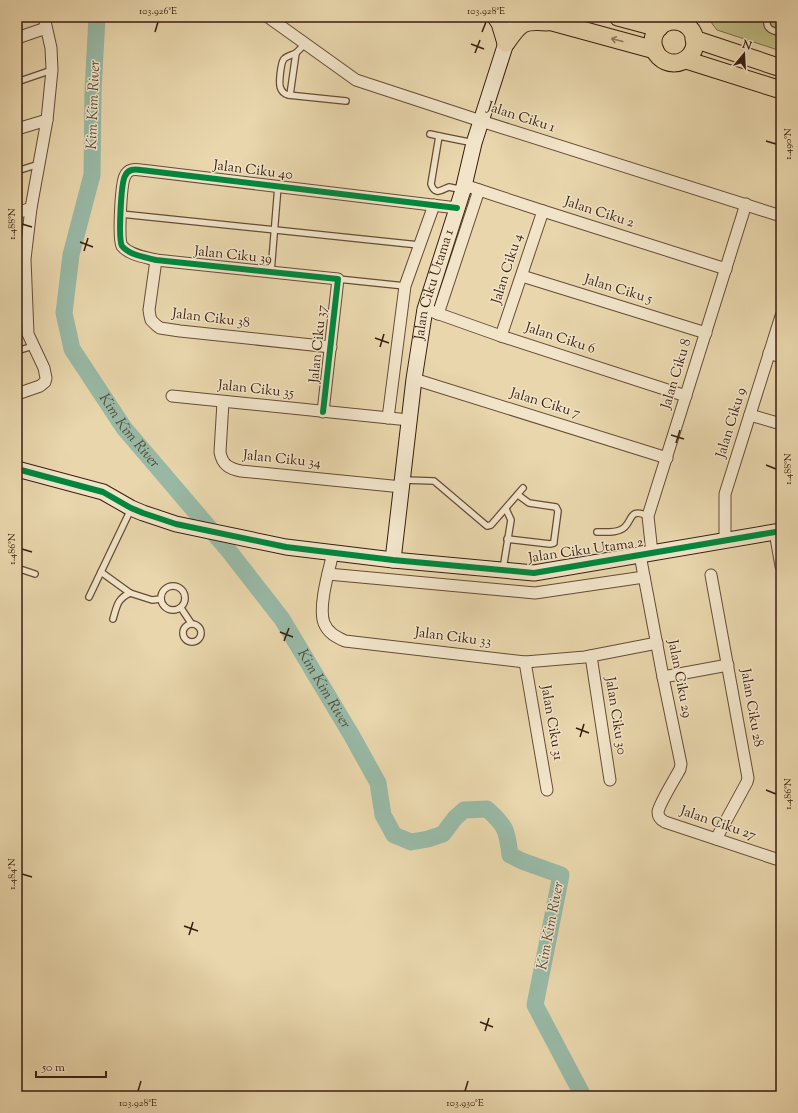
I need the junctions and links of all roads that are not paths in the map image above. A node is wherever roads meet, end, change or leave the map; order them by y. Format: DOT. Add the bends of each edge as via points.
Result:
graph roads {
  1 [pos="44,17"];
  2 [pos="268,17"];
  3 [pos="496,17"];
  4 [pos="513,17"];
  5 [pos="534,17"];
  6 [pos="618,17"];
  7 [pos="767,21"];
  8 [pos="668,22"];
  9 [pos="555,23"];
  10 [pos="46,28"];
  11 [pos="691,28"];
  12 [pos="781,33"];
  13 [pos="17,38"];
  14 [pos="506,43"];
  15 [pos="305,44"];
  16 [pos="654,50"];
  17 [pos="296,53"];
  18 [pos="686,60"];
  19 [pos="780,67"];
  20 [pos="52,70"];
  21 [pos="17,82"];
  22 [pos="781,90"];
  23 [pos="290,95"];
  24 [pos="346,101"];
  25 [pos="46,120"];
  26 [pos="481,121"];
  27 [pos="17,129"];
  28 [pos="430,134"];
  29 [pos="439,136"];
  30 [pos="474,143"];
  31 [pos="39,164"];
  32 [pos="17,171"];
  33 [pos="278,186"];
  34 [pos="464,187"];
  35 [pos="479,190"];
  36 [pos="746,204"];
  37 [pos="434,205"];
  38 [pos="32,208"];
  39 [pos="457,208"];
  40 [pos="543,211"];
  41 [pos="17,213"];
  42 [pos="120,214"];
  43 [pos="781,216"];
  44 [pos="274,230"];
  45 [pos="419,245"];
  46 [pos="127,250"];
  47 [pos="21,259"];
  48 [pos="156,260"];
  49 [pos="726,269"];
  50 [pos="271,272"];
  51 [pos="522,276"];
  52 [pos="338,279"];
  53 [pos="405,286"];
  54 [pos="21,302"];
  55 [pos="431,312"];
  56 [pos="781,316"];
  57 [pos="706,333"];
  58 [pos="501,336"];
  59 [pos="33,346"];
  60 [pos="331,347"];
  61 [pos="17,351"];
  62 [pos="769,353"];
  63 [pos="781,357"];
  64 [pos="414,379"];
  65 [pos="17,394"];
  66 [pos="172,396"];
  67 [pos="686,396"];
  68 [pos="223,402"];
  69 [pos="324,412"];
  70 [pos="750,415"];
  71 [pos="388,418"];
  72 [pos="409,420"];
  73 [pos="781,424"];
  74 [pos="667,458"];
  75 [pos="17,468"];
  76 [pos="402,483"];
  77 [pos="523,488"];
  78 [pos="518,495"];
  79 [pos="131,508"];
  80 [pos="506,509"];
  81 [pos="648,516"];
  82 [pos="778,531"];
  83 [pos="597,532"];
  84 [pos="507,538"];
  85 [pos="725,540"];
  86 [pos="333,553"];
  87 [pos="646,554"];
  88 [pos="780,554"];
  89 [pos="393,560"];
  90 [pos="781,566"];
  91 [pos="17,568"];
  92 [pos="503,570"];
  93 [pos="101,572"];
  94 [pos="34,574"];
  95 [pos="328,574"];
  96 [pos="711,575"];
  97 [pos="644,577"];
  98 [pos="130,593"];
  99 [pos="89,597"];
  100 [pos="161,599"];
  101 [pos="181,608"];
  102 [pos="113,618"];
  103 [pos="191,623"];
  104 [pos="657,643"];
  105 [pos="591,656"];
  106 [pos="525,662"];
  107 [pos="728,665"];
  108 [pos="663,677"];
  109 [pos="610,780"];
  110 [pos="547,790"];
  111 [pos="661,804"];
  112 [pos="716,839"];
  113 [pos="781,859"];
  1 -- 10 [label="street"];
  2 -- 15 [label="street, Jalan Ciku 1"];
  3 -- 14 [label="main road"];
  4 -- 14 [label="street, Jalan Ciku Utama 1"];
  5 -- 9 [label="main road"];
  6 -- 8 [label="main road"];
  7 -- 12 [label="lane" via="769,29"];
  8 -- 11 [label="main road" via="677,22"];
  8 -- 16 [label="main road" via="655,33"];
  9 -- 14 [label="main road" via="521,24"];
  16 -- 9 [label="main road, one-way"];
  10 -- 13 [label="street"];
  10 -- 20 [label="street" via="51,48"];
  11 -- 18 [label="main road" via="695,44"];
  11 -- 19 [label="main road"];
  14 -- 26 [label="street, Jalan Ciku Utama 1"];
  15 -- 17 [label="lane"];
  15 -- 26 [label="street, Jalan Ciku 1" via="355,79"];
  16 -- 18 [label="main road" via="662,60 668,62"];
  17 -- 23 [label="lane"];
  17 -- 23 [label="lane" via="285,58 282,64 280,88"];
  18 -- 22 [label="main road"];
  20 -- 21 [label="lane"];
  20 -- 25 [label="street"];
  23 -- 24 [label="lane"];
  25 -- 27 [label="street"];
  25 -- 31 [label="street"];
  26 -- 30 [label="street, Jalan Ciku Utama 1"];
  26 -- 36 [label="street, Jalan Ciku 1"];
  28 -- 29 [label="lane"];
  29 -- 30 [label="lane"];
  29 -- 34 [label="lane" via="430,184 438,191 449,187"];
  30 -- 34 [label="street, Jalan Ciku Utama 1"];
  31 -- 32 [label="lane"];
  31 -- 38 [label="street"];
  33 -- 37 [label="street, Jalan Ciku 40"];
  33 -- 42 [label="street, Jalan Ciku 40" via="133,169 125,175 123,181"];
  33 -- 44 [label="lane"];
  34 -- 35 [label="street, Jalan Ciku 2"];
  34 -- 39 [label="street, Jalan Ciku Utama 1"];
  35 -- 40 [label="street, Jalan Ciku 2"];
  35 -- 55 [label="street"];
  36 -- 43 [label="street, Jalan Ciku 1"];
  36 -- 49 [label="street, Jalan Ciku 8"];
  37 -- 39 [label="street, Jalan Ciku 40"];
  37 -- 45 [label="street"];
  38 -- 41 [label="street"];
  38 -- 47 [label="street"];
  39 -- 55 [label="street, Jalan Ciku Utama 1"];
  40 -- 49 [label="street, Jalan Ciku 2"];
  40 -- 51 [label="street, Jalan Ciku 4"];
  42 -- 44 [label="lane"];
  42 -- 46 [label="street, Jalan Ciku 40" via="120,241"];
  44 -- 45 [label="lane"];
  44 -- 50 [label="lane"];
  45 -- 53 [label="street"];
  46 -- 48 [label="street, Jalan Ciku 39"];
  47 -- 54 [label="street"];
  48 -- 50 [label="street, Jalan Ciku 39"];
  48 -- 60 [label="street, Jalan Ciku 38" via="149,310 151,320 160,328"];
  49 -- 57 [label="street, Jalan Ciku 8"];
  50 -- 52 [label="street, Jalan Ciku 39"];
  51 -- 57 [label="street, Jalan Ciku 5"];
  51 -- 58 [label="street, Jalan Ciku 4"];
  52 -- 53 [label="lane"];
  52 -- 60 [label="street, Jalan Ciku 37"];
  53 -- 71 [label="street"];
  54 -- 59 [label="street"];
  55 -- 58 [label="street, Jalan Ciku 6"];
  55 -- 64 [label="street, Jalan Ciku Utama 1"];
  56 -- 62 [label="street, Jalan Ciku 9"];
  57 -- 67 [label="street, Jalan Ciku 8"];
  58 -- 67 [label="street, Jalan Ciku 6"];
  59 -- 61 [label="lane"];
  59 -- 65 [label="street" via="44,368 45,382"];
  60 -- 69 [label="street, Jalan Ciku 37"];
  62 -- 63 [label="street"];
  62 -- 70 [label="street, Jalan Ciku 9"];
  64 -- 72 [label="street, Jalan Ciku Utama 1"];
  64 -- 74 [label="street, Jalan Ciku 7"];
  66 -- 68 [label="street, Jalan Ciku 35"];
  67 -- 74 [label="street, Jalan Ciku 8"];
  68 -- 69 [label="street, Jalan Ciku 35"];
  68 -- 76 [label="street, Jalan Ciku 34" via="220,456 230,468 241,471"];
  69 -- 71 [label="street, Jalan Ciku 35"];
  70 -- 73 [label="street"];
  70 -- 85 [label="street, Jalan Ciku 9" via="725,496"];
  71 -- 72 [label="street, Jalan Ciku 35"];
  72 -- 76 [label="street, Jalan Ciku Utama 1"];
  74 -- 81 [label="street, Jalan Ciku 8"];
  75 -- 79 [label="street, Jalan Ciku Utama 2" via="103,492"];
  76 -- 80 [label="lane" via="434,481 487,526"];
  76 -- 89 [label="street, Jalan Ciku Utama 1"];
  77 -- 78 [label="lane"];
  78 -- 80 [label="lane"];
  78 -- 84 [label="lane" via="529,503 556,507 558,511 554,542 550,544"];
  79 -- 86 [label="street, Jalan Ciku Utama 2" via="176,524 286,547"];
  79 -- 93 [label="lane"];
  80 -- 84 [label="lane" via="511,519"];
  81 -- 83 [label="lane" via="636,513 618,531"];
  81 -- 87 [label="street, Jalan Ciku 8"];
  82 -- 85 [label="street, Jalan Ciku Utama 2"];
  82 -- 88 [label="street"];
  84 -- 92 [label="lane"];
  85 -- 87 [label="street, Jalan Ciku Utama 2"];
  86 -- 89 [label="street, Jalan Ciku Utama 2"];
  86 -- 95 [label="street, Jalan Ciku 33"];
  87 -- 92 [label="street, Jalan Ciku Utama 2" via="534,573"];
  87 -- 97 [label="street, Jalan Ciku 29"];
  88 -- 90 [label="street"];
  89 -- 92 [label="street, Jalan Ciku Utama 2"];
  91 -- 94 [label="lane"];
  93 -- 98 [label="lane"];
  93 -- 99 [label="lane"];
  95 -- 97 [label="street" via="535,593"];
  95 -- 106 [label="street, Jalan Ciku 33" via="322,617 328,630 340,639"];
  96 -- 107 [label="street, Jalan Ciku 28"];
  97 -- 104 [label="street, Jalan Ciku 29"];
  98 -- 100 [label="lane" via="152,600"];
  98 -- 102 [label="lane" via="118,601"];
  100 -- 101 [label="lane" via="163,606 168,609"];
  100 -- 101 [label="lane" via="161,593 165,588 171,585 178,586 186,596"];
  101 -- 103 [label="lane"];
  104 -- 105 [label="street, Jalan Ciku 33"];
  104 -- 108 [label="street, Jalan Ciku 29"];
  105 -- 106 [label="street, Jalan Ciku 33"];
  105 -- 109 [label="street, Jalan Ciku 30"];
  106 -- 110 [label="street, Jalan Ciku 31"];
  107 -- 108 [label="street"];
  107 -- 112 [label="street, Jalan Ciku 28" via="748,778"];
  108 -- 111 [label="street, Jalan Ciku 29" via="681,764"];
  111 -- 112 [label="street, Jalan Ciku 27" via="658,813 662,820"];
  112 -- 113 [label="street, Jalan Ciku 27"];
}
